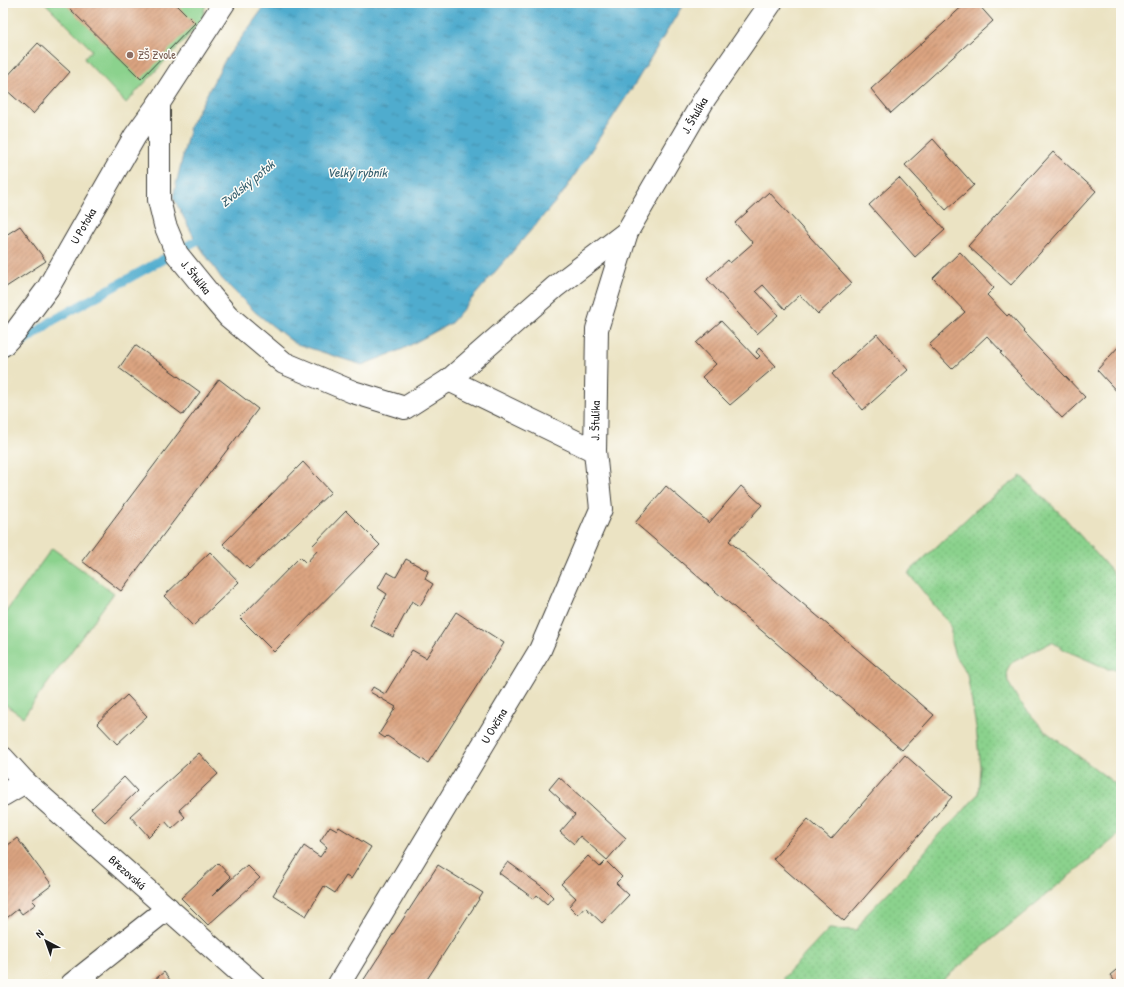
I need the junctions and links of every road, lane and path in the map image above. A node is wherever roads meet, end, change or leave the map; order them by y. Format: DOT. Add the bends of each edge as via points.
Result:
graph roads {
  1 [pos="224,3"];
  2 [pos="771,3"];
  3 [pos="159,103"];
  4 [pos="627,232"];
  5 [pos="3,345"];
  6 [pos="449,380"];
  7 [pos="595,451"];
  8 [pos="3,758"];
  9 [pos="25,782"];
  10 [pos="3,795"];
  11 [pos="168,908"];
  12 [pos="72,984"];
  13 [pos="253,984"];
  14 [pos="339,984"];
  1 -- 3 [label="street"];
  2 -- 4 [label="street, J. Štulíka" via="705,98"];
  3 -- 5 [label="street, U Potoka" via="135,136 48,288"];
  3 -- 6 [label="street, J. Štulíka" via="159,200 165,225 177,254 228,316 284,363 353,392 405,408"];
  4 -- 6 [label="street, J. Štulíka" via="555,287"];
  4 -- 7 [label="street, J. Štulíka" via="597,328"];
  6 -- 7 [label="street, J. Štulíka"];
  7 -- 14 [label="street, U Ovčína" via="601,509 540,650"];
  8 -- 9 [label="street, Březovská"];
  9 -- 10 [label="street"];
  9 -- 11 [label="street, Březovská"];
  11 -- 12 [label="street"];
  11 -- 13 [label="street, Březovská"];
}
